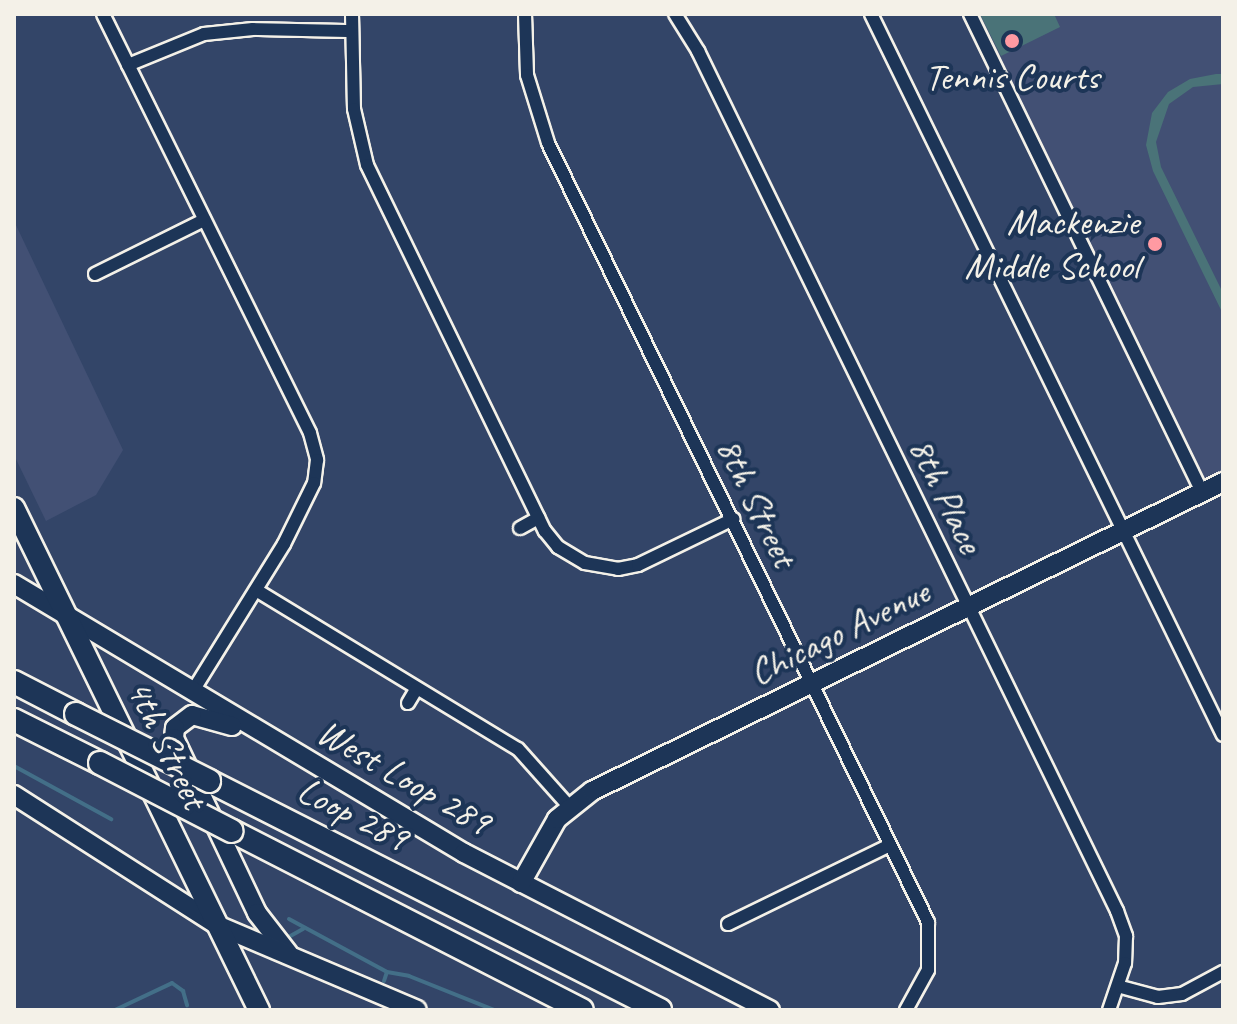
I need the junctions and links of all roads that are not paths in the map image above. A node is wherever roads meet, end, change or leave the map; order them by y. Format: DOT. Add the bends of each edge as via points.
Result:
graph roads {
  1 [pos="103,14"];
  2 [pos="352,14"];
  3 [pos="525,14"];
  4 [pos="675,14"];
  5 [pos="871,14"];
  6 [pos="970,14"];
  7 [pos="352,31"];
  8 [pos="128,65"];
  9 [pos="204,220"];
  10 [pos="95,274"];
  11 [pos="1223,482"];
  12 [pos="1202,492"];
  13 [pos="14,508"];
  14 [pos="538,518"];
  15 [pos="733,519"];
  16 [pos="520,528"];
  17 [pos="1124,531"];
  18 [pos="14,584"];
  19 [pos="256,590"];
  20 [pos="967,607"];
  21 [pos="67,617"];
  22 [pos="14,682"];
  23 [pos="812,683"];
  24 [pos="417,688"];
  25 [pos="193,691"];
  26 [pos="408,703"];
  27 [pos="14,720"];
  28 [pos="1223,735"];
  29 [pos="297,755"];
  30 [pos="14,795"];
  31 [pos="569,806"];
  32 [pos="890,845"];
  33 [pos="521,883"];
  34 [pos="728,924"];
  35 [pos="217,925"];
  36 [pos="295,961"];
  37 [pos="1223,972"];
  38 [pos="1121,987"];
  39 [pos="259,1010"];
  40 [pos="417,1010"];
  41 [pos="582,1010"];
  42 [pos="660,1010"];
  43 [pos="770,1010"];
  44 [pos="906,1010"];
  45 [pos="1109,1010"];
  1 -- 8 [label="street"];
  2 -- 7 [label="street"];
  3 -- 15 [label="street, 8th Street" via="527,75 548,143"];
  4 -- 20 [label="street, 8th Place" via="698,51"];
  5 -- 17 [label="street"];
  6 -- 12 [label="street"];
  7 -- 8 [label="street" via="216,32 174,43"];
  7 -- 14 [label="street" via="354,109 367,165"];
  8 -- 9 [label="street"];
  9 -- 10 [label="street"];
  9 -- 19 [label="street" via="310,433 317,460 305,503"];
  11 -- 12 [label="main road, Chicago Avenue"];
  12 -- 17 [label="main road, Chicago Avenue"];
  13 -- 21 [label="main road, 4th Street"];
  14 -- 15 [label="street" via="571,556 618,569 638,565"];
  14 -- 16 [label="street"];
  15 -- 23 [label="street, 8th Street"];
  17 -- 20 [label="main road, Chicago Avenue"];
  17 -- 28 [label="street"];
  18 -- 21 [label="main road, West Loop 289"];
  19 -- 24 [label="street"];
  19 -- 25 [label="street"];
  20 -- 23 [label="main road, Chicago Avenue"];
  20 -- 38 [label="street, 8th Place" via="1117,911 1126,936"];
  21 -- 25 [label="main road, West Loop 289"];
  21 -- 35 [label="main road, 4th Street"];
  22 -- 42 [label="highway, Loop 289, bridge"];
  23 -- 31 [label="main road, Chicago Avenue"];
  23 -- 32 [label="street, 8th Street"];
  24 -- 26 [label="street"];
  24 -- 31 [label="street" via="518,749"];
  25 -- 29 [label="main road, West Loop 289"];
  27 -- 41 [label="highway, Loop 289, bridge"];
  29 -- 33 [label="main road, West Loop 289"];
  29 -- 36 [label="main road" via="212,717 192,715 175,728 174,738 257,913"];
  30 -- 35 [label="main road"];
  31 -- 33 [label="main road, Chicago Avenue" via="544,837"];
  32 -- 34 [label="street"];
  32 -- 44 [label="street, 8th Street" via="928,922 931,949 928,970"];
  33 -- 43 [label="main road, West Loop 289"];
  35 -- 36 [label="main road"];
  35 -- 39 [label="main road, 4th Street"];
  36 -- 40 [label="main road"];
  37 -- 38 [label="street" via="1170,995"];
  38 -- 45 [label="street, 8th Place"];
}
